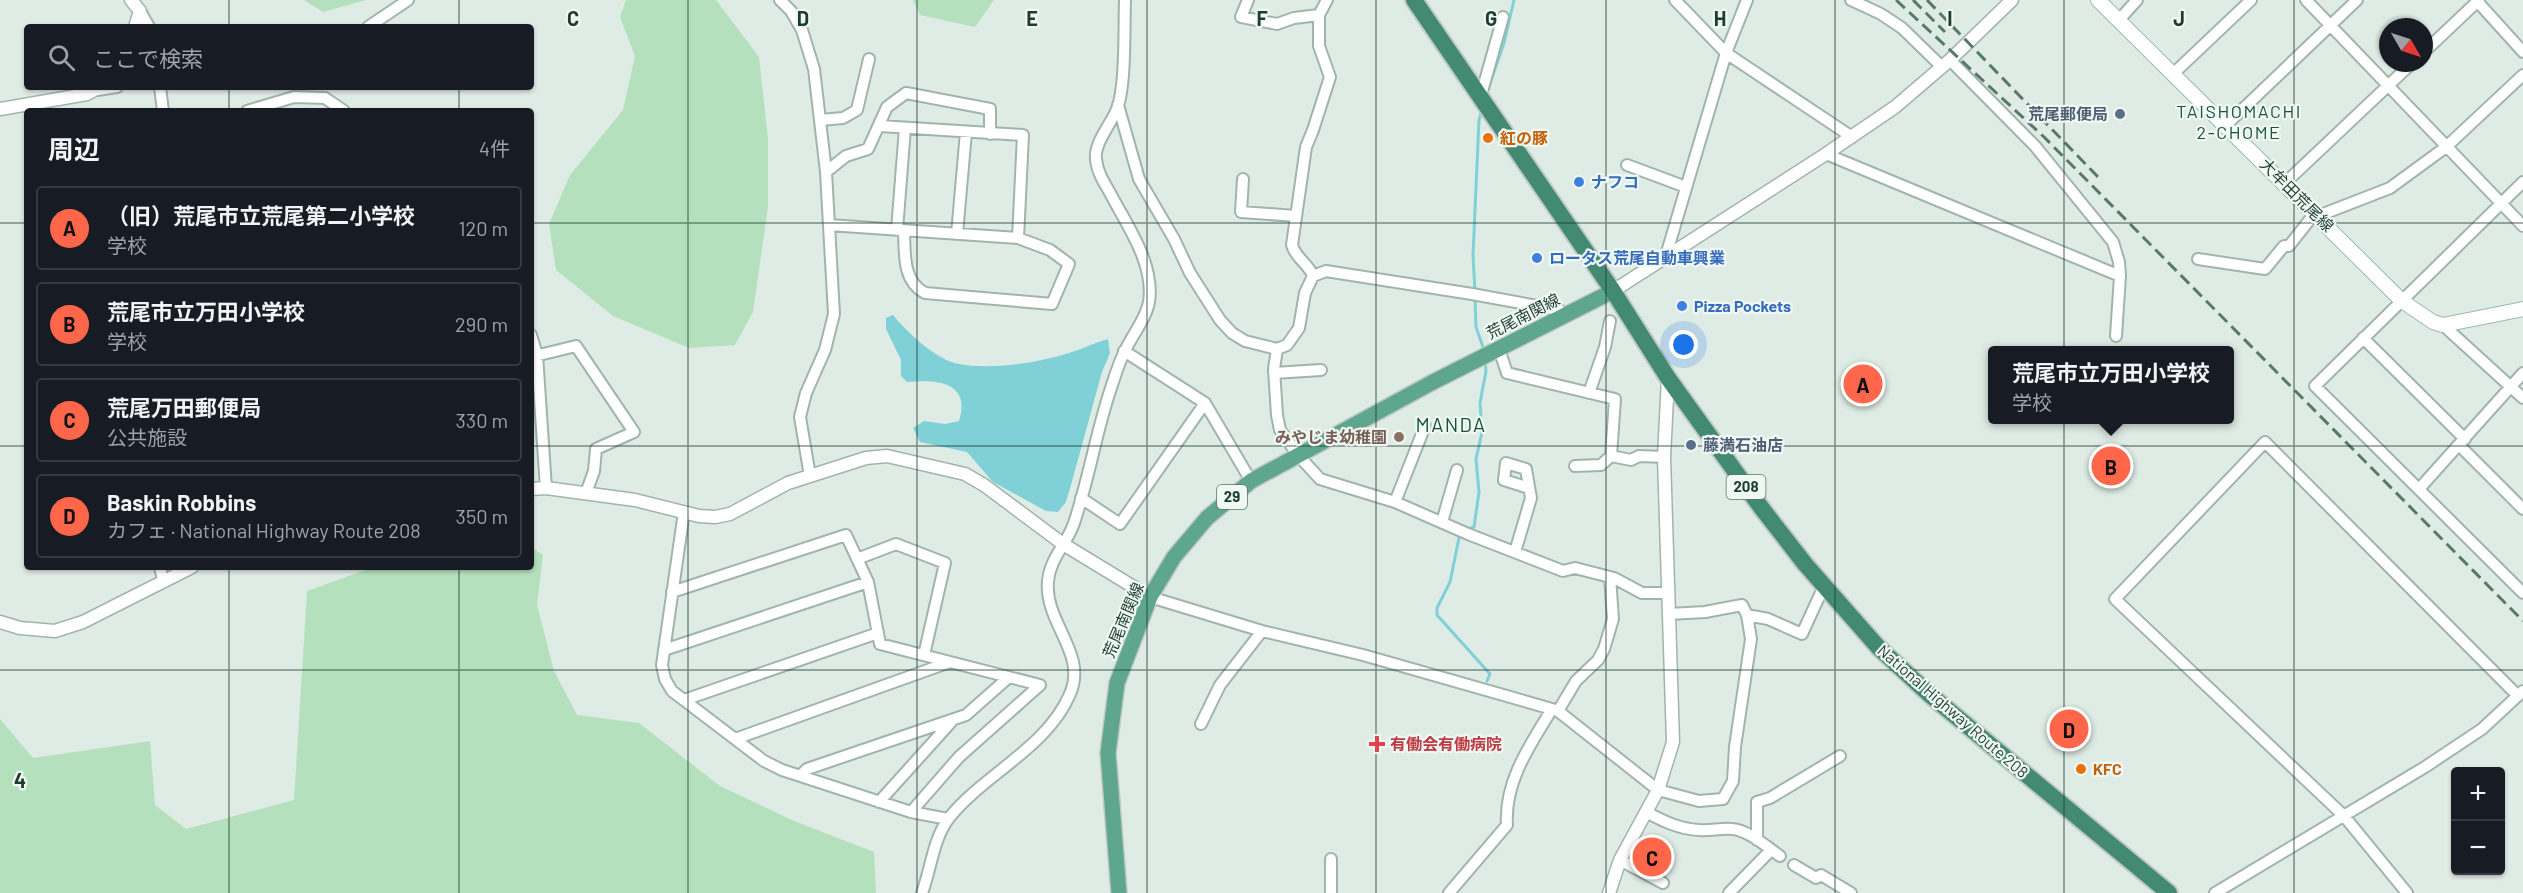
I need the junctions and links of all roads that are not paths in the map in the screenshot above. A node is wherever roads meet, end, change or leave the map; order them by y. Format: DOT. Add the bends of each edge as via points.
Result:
graph roads {
  1 [pos="130,0"];
  2 [pos="408,0"];
  3 [pos="780,0"];
  4 [pos="1125,0"];
  5 [pos="1248,0"];
  6 [pos="1327,0"];
  7 [pos="1414,0"];
  8 [pos="1675,0"];
  9 [pos="1747,0"];
  10 [pos="1851,0"];
  11 [pos="2012,0"];
  12 [pos="2098,0"];
  13 [pos="2137,0"];
  14 [pos="2251,0"];
  15 [pos="2306,0"];
  16 [pos="2356,0"];
  17 [pos="2478,0"];
  18 [pos="140,11"];
  19 [pos="1319,15"];
  20 [pos="1503,17"];
  21 [pos="2119,20"];
  22 [pos="136,24"];
  23 [pos="147,24"];
  24 [pos="372,24"];
  25 [pos="2331,25"];
  26 [pos="2433,43"];
  27 [pos="1726,52"];
  28 [pos="2523,52"];
  29 [pos="869,59"];
  30 [pos="1946,63"];
  31 [pos="2402,72"];
  32 [pos="2173,74"];
  33 [pos="2523,75"];
  34 [pos="2389,84"];
  35 [pos="95,90"];
  36 [pos="160,90"];
  37 [pos="1478,96"];
  38 [pos="1118,105"];
  39 [pos="163,108"];
  40 [pos="257,108"];
  41 [pos="340,108"];
  42 [pos="0,109"];
  43 [pos="820,120"];
  44 [pos="2226,125"];
  45 [pos="880,126"];
  46 [pos="905,128"];
  47 [pos="966,132"];
  48 [pos="990,134"];
  49 [pos="1851,137"];
  50 [pos="2446,147"];
  51 [pos="1826,154"];
  52 [pos="1627,165"];
  53 [pos="826,172"];
  54 [pos="1243,179"];
  55 [pos="2523,182"];
  56 [pos="2284,183"];
  57 [pos="1686,187"];
  58 [pos="2500,203"];
  59 [pos="2316,214"];
  60 [pos="1296,216"];
  61 [pos="829,225"];
  62 [pos="2523,226"];
  63 [pos="900,230"];
  64 [pos="957,234"];
  65 [pos="1018,238"];
  66 [pos="1665,259"];
  67 [pos="2198,259"];
  68 [pos="1312,276"];
  69 [pos="2120,276"];
  70 [pos="1612,291"];
  71 [pos="2402,301"];
  72 [pos="2523,309"];
  73 [pos="1560,317"];
  74 [pos="1610,321"];
  75 [pos="2443,325"];
  76 [pos="2116,336"];
  77 [pos="2363,338"];
  78 [pos="1499,348"];
  79 [pos="1277,349"];
  80 [pos="1124,351"];
  81 [pos="534,356"];
  82 [pos="1321,370"];
  83 [pos="1274,373"];
  84 [pos="2523,374"];
  85 [pos="1668,378"];
  86 [pos="2511,387"];
  87 [pos="1589,393"];
  88 [pos="2523,398"];
  89 [pos="1205,403"];
  90 [pos="543,417"];
  91 [pos="534,418"];
  92 [pos="1425,426"];
  93 [pos="2462,442"];
  94 [pos="1298,455"];
  95 [pos="1611,456"];
  96 [pos="1664,457"];
  97 [pos="1575,466"];
  98 [pos="1457,470"];
  99 [pos="810,476"];
  100 [pos="1251,481"];
  101 [pos="546,488"];
  102 [pos="1529,488"];
  103 [pos="534,489"];
  104 [pos="2419,489"];
  105 [pos="586,494"];
  106 [pos="1081,498"];
  107 [pos="1395,502"];
  108 [pos="2523,509"];
  109 [pos="684,512"];
  110 [pos="1442,522"];
  111 [pos="1063,544"];
  112 [pos="1515,552"];
  113 [pos="857,559"];
  114 [pos="177,570"];
  115 [pos="162,573"];
  116 [pos="1610,577"];
  117 [pos="868,582"];
  118 [pos="1824,586"];
  119 [pos="672,592"];
  120 [pos="1667,593"];
  121 [pos="2523,593"];
  122 [pos="1150,597"];
  123 [pos="1669,614"];
  124 [pos="1747,615"];
  125 [pos="0,622"];
  126 [pos="1262,631"];
  127 [pos="878,633"];
  128 [pos="664,650"];
  129 [pos="924,655"];
  130 [pos="950,662"];
  131 [pos="1009,677"];
  132 [pos="2521,693"];
  133 [pos="684,700"];
  134 [pos="1555,710"];
  135 [pos="954,719"];
  136 [pos="1201,724"];
  137 [pos="735,739"];
  138 [pos="1840,756"];
  139 [pos="800,776"];
  140 [pos="1658,790"];
  141 [pos="879,802"];
  142 [pos="911,812"];
  143 [pos="1646,812"];
  144 [pos="2344,816"];
  145 [pos="948,819"];
  146 [pos="1757,840"];
  147 [pos="1331,859"];
  148 [pos="1620,860"];
  149 [pos="1794,865"];
  150 [pos="1663,883"];
  151 [pos="922,893"];
  152 [pos="1119,893"];
  153 [pos="1331,893"];
  154 [pos="1449,893"];
  155 [pos="1609,893"];
  156 [pos="1729,893"];
  157 [pos="1851,893"];
  158 [pos="2169,893"];
  159 [pos="2215,893"];
  160 [pos="2408,893"];
  1 -- 18 [label="street"];
  2 -- 24 [label="street"];
  3 -- 43 [label="street" via="802,30 814,69"];
  4 -- 38 [label="street"];
  5 -- 19 [label="street" via="1241,17 1277,24"];
  6 -- 19 [label="street"];
  7 -- 37 [label="highway, National Highway Route 208 / 208"];
  8 -- 27 [label="street"];
  9 -- 27 [label="street"];
  10 -- 30 [label="street" via="1881,14"];
  11 -- 30 [label="street"];
  12 -- 21 [label="main road, 大牟田荒尾線"];
  13 -- 21 [label="street"];
  14 -- 32 [label="street"];
  15 -- 25 [label="street"];
  16 -- 25 [label="street"];
  17 -- 26 [label="street"];
  17 -- 28 [label="street"];
  18 -- 22 [label="street"];
  18 -- 23 [label="street"];
  19 -- 60 [label="street" via="1319,46 1329,77 1306,147"];
  20 -- 37 [label="street"];
  21 -- 32 [label="main road, 大牟田荒尾線"];
  25 -- 34 [label="street"];
  25 -- 44 [label="street"];
  27 -- 49 [label="street"];
  27 -- 57 [label="street"];
  29 -- 43 [label="street" via="857,110 843,118"];
  30 -- 49 [label="street" via="1895,107"];
  30 -- 69 [label="street" via="2035,146 2113,242"];
  31 -- 34 [label="street"];
  32 -- 44 [label="main road, 大牟田荒尾線"];
  33 -- 50 [label="street"];
  34 -- 50 [label="street"];
  34 -- 56 [label="street"];
  35 -- 42 [label="street"];
  36 -- 39 [label="street"];
  37 -- 70 [label="highway, National Highway Route 208 / 208"];
  38 -- 79 [label="street" via="1139,179 1209,304 1232,333 1245,341"];
  38 -- 80 [label="street" via="1096,157 1100,175 1147,265 1150,282 1149,303"];
  40 -- 41 [label="street" via="294,97 326,98"];
  43 -- 53 [label="street"];
  44 -- 56 [label="main road, 大牟田荒尾線"];
  45 -- 46 [label="street"];
  45 -- 48 [label="street" via="887,108 906,93 990,109"];
  45 -- 53 [label="street" via="868,149 846,156"];
  46 -- 47 [label="street"];
  46 -- 63 [label="street"];
  47 -- 48 [label="street"];
  47 -- 64 [label="street"];
  48 -- 65 [label="street" via="1023,135"];
  49 -- 51 [label="street"];
  50 -- 58 [label="street"];
  50 -- 59 [label="street" via="2390,188"];
  51 -- 66 [label="street"];
  51 -- 69 [label="street"];
  52 -- 57 [label="street"];
  53 -- 61 [label="street"];
  54 -- 60 [label="street" via="1241,212"];
  55 -- 58 [label="street"];
  56 -- 59 [label="main road, 大牟田荒尾線"];
  57 -- 66 [label="street"];
  58 -- 62 [label="street"];
  58 -- 71 [label="street"];
  59 -- 67 [label="street" via="2265,269"];
  59 -- 71 [label="main road, 大牟田荒尾線"];
  60 -- 68 [label="street" via="1292,245"];
  61 -- 63 [label="street"];
  61 -- 99 [label="street" via="834,314 800,417"];
  63 -- 64 [label="street"];
  63 -- 65 [label="street" via="906,264 917,289 1052,304 1069,264 1050,250"];
  64 -- 65 [label="street"];
  66 -- 70 [label="street"];
  68 -- 73 [label="street" via="1326,272 1472,294 1559,310"];
  68 -- 79 [label="street" via="1299,328 1287,345"];
  69 -- 76 [label="street"];
  70 -- 73 [label="main road, 荒尾南関線 / 29"];
  70 -- 85 [label="highway, National Highway Route 208 / 208"];
  71 -- 75 [label="main road, 大牟田荒尾線"];
  71 -- 77 [label="street"];
  72 -- 75 [label="main road"];
  73 -- 78 [label="main road, 荒尾南関線 / 29"];
  74 -- 87 [label="street"];
  75 -- 86 [label="street"];
  77 -- 93 [label="street"];
  77 -- 104 [label="street" via="2315,386"];
  78 -- 87 [label="street" via="1507,373"];
  78 -- 94 [label="main road, 荒尾南関線 / 29"];
  79 -- 83 [label="street"];
  80 -- 89 [label="street"];
  80 -- 106 [label="street"];
  81 -- 90 [label="street"];
  81 -- 105 [label="street" via="576,346 634,432 596,449"];
  82 -- 83 [label="street"];
  83 -- 94 [label="street" via="1281,430"];
  84 -- 86 [label="street"];
  85 -- 96 [label="street"];
  85 -- 118 [label="highway, National Highway Route 208 / 208" via="1760,506"];
  86 -- 88 [label="street"];
  86 -- 93 [label="street"];
  87 -- 95 [label="street" via="1615,399"];
  89 -- 100 [label="street"];
  89 -- 106 [label="street" via="1120,524"];
  90 -- 91 [label="street"];
  90 -- 101 [label="street"];
  92 -- 107 [label="street"];
  93 -- 104 [label="street"];
  93 -- 108 [label="street"];
  94 -- 100 [label="main road, 荒尾南関線 / 29"];
  94 -- 107 [label="street" via="1320,479"];
  95 -- 96 [label="street" via="1631,460 1640,456"];
  95 -- 97 [label="street" via="1601,465"];
  96 -- 120 [label="street"];
  98 -- 110 [label="street"];
  99 -- 109 [label="street" via="788,483 730,514 715,517"];
  99 -- 111 [label="street" via="866,458 887,456 965,474"];
  100 -- 122 [label="main road, 荒尾南関線 / 29" via="1174,556"];
  101 -- 103 [label="street"];
  101 -- 105 [label="street"];
  102 -- 112 [label="street" via="1531,498"];
  104 -- 121 [label="street"];
  105 -- 109 [label="street"];
  106 -- 111 [label="street" via="1074,525"];
  107 -- 110 [label="street"];
  109 -- 119 [label="street"];
  110 -- 112 [label="street"];
  111 -- 122 [label="street"];
  111 -- 145 [label="street" via="1050,570 1048,602 1073,656 1075,677 1071,692 1062,710 1036,740"];
  112 -- 116 [label="street" via="1563,571 1575,568"];
  113 -- 117 [label="street"];
  113 -- 119 [label="street" via="846,535"];
  113 -- 129 [label="street" via="896,544 945,563"];
  114 -- 115 [label="street"];
  115 -- 125 [label="street" via="83,622 55,631"];
  116 -- 120 [label="street" via="1642,593"];
  116 -- 134 [label="street" via="1613,620 1604,649"];
  117 -- 127 [label="street"];
  117 -- 128 [label="street"];
  118 -- 124 [label="street" via="1802,634 1768,619"];
  118 -- 158 [label="highway, National Highway Route 208 / 208" via="1878,647 1929,694"];
  119 -- 128 [label="street"];
  120 -- 123 [label="street"];
  122 -- 126 [label="street"];
  122 -- 152 [label="main road, 荒尾南関線 / 29" via="1117,683 1108,753"];
  123 -- 124 [label="street" via="1742,605"];
  123 -- 140 [label="street" via="1673,742"];
  124 -- 140 [label="street" via="1751,639 1733,781 1723,799 1699,801"];
  126 -- 134 [label="street" via="1363,655"];
  126 -- 136 [label="street" via="1220,684"];
  127 -- 129 [label="street" via="880,644"];
  127 -- 133 [label="street"];
  128 -- 133 [label="street" via="665,679"];
  129 -- 130 [label="street"];
  130 -- 131 [label="street"];
  130 -- 137 [label="street"];
  131 -- 135 [label="street" via="966,715"];
  131 -- 142 [label="street" via="1040,685 959,757"];
  132 -- 144 [label="street" via="2482,729"];
  132 -- 144 [label="street" via="2265,442 2115,599"];
  133 -- 137 [label="street"];
  134 -- 140 [label="street"];
  134 -- 154 [label="street" via="1520,765 1506,808 1507,825"];
  135 -- 139 [label="street" via="807,770"];
  135 -- 141 [label="street"];
  137 -- 139 [label="street" via="764,761"];
  138 -- 146 [label="street" via="1757,802"];
  139 -- 141 [label="street"];
  140 -- 143 [label="street"];
  141 -- 142 [label="street"];
  142 -- 145 [label="street"];
  143 -- 146 [label="street" via="1684,828 1733,829"];
  143 -- 148 [label="street"];
  144 -- 159 [label="street"];
  144 -- 160 [label="street"];
  145 -- 151 [label="street" via="930,860"];
  146 -- 156 [label="street" via="1775,853"];
  147 -- 153 [label="street"];
  148 -- 150 [label="street"];
  148 -- 155 [label="street"];
  149 -- 157 [label="street"];
}
